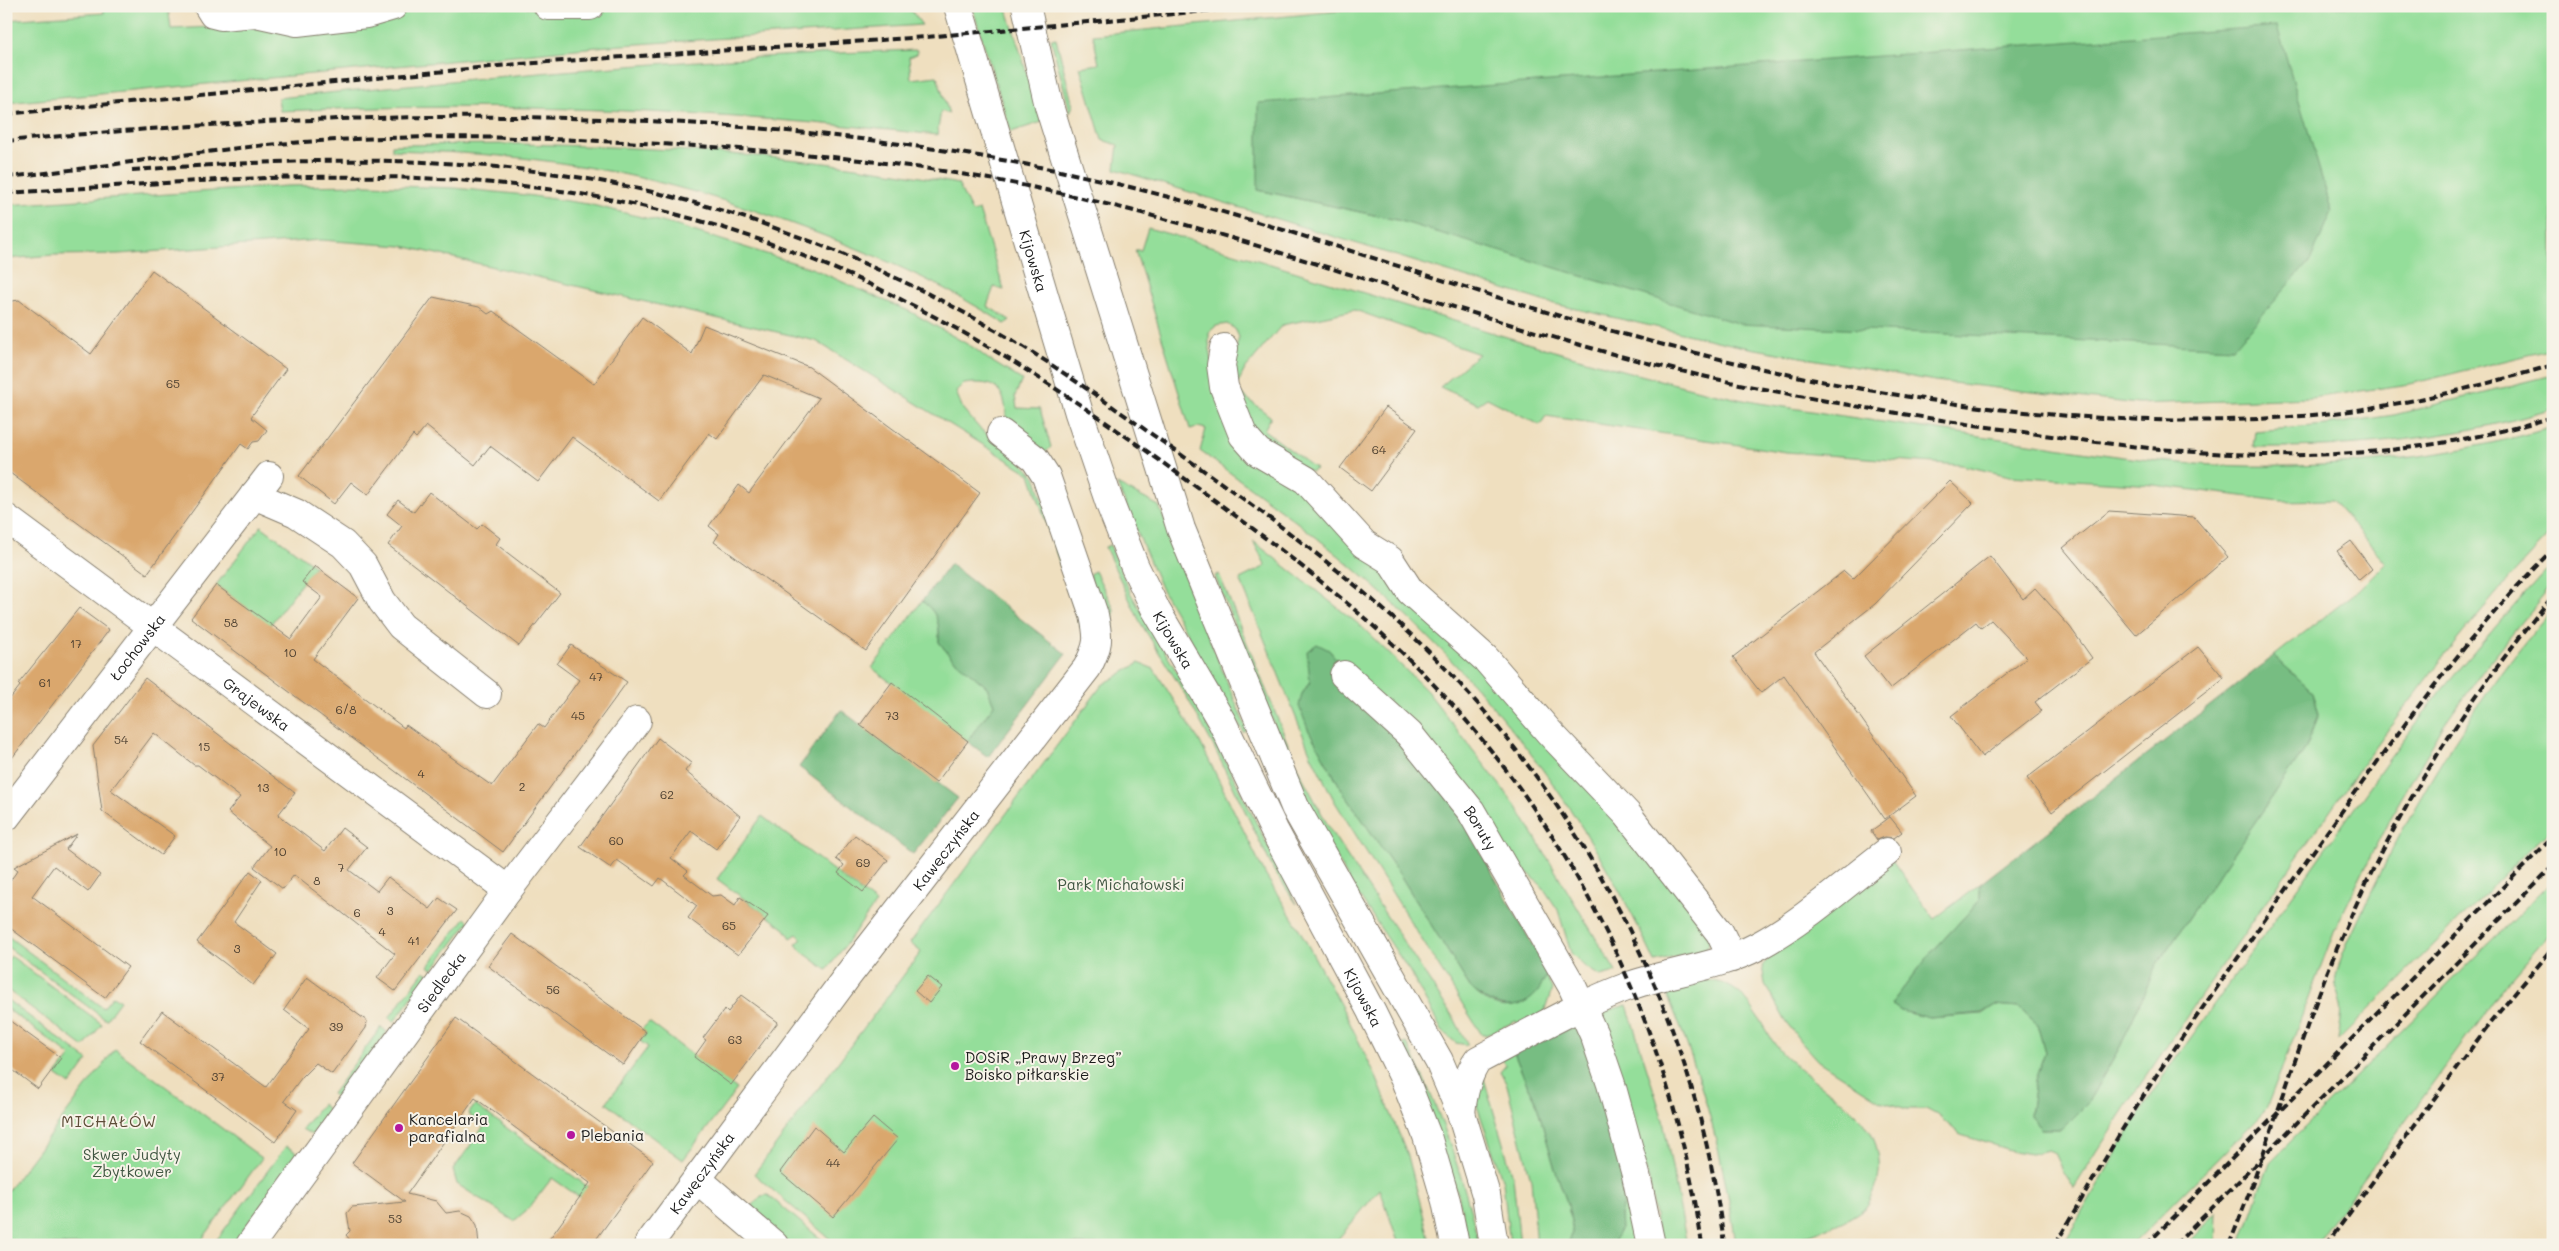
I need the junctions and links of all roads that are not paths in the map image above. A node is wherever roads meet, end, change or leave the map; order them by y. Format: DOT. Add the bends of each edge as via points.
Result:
graph roads {
  1 [pos="208,6"];
  2 [pos="393,6"];
  3 [pos="548,6"];
  4 [pos="590,6"];
  5 [pos="958,6"];
  6 [pos="1026,6"];
  7 [pos="1224,348"];
  8 [pos="1001,433"];
  9 [pos="6,518"];
  10 [pos="153,626"];
  11 [pos="1344,675"];
  12 [pos="487,694"];
  13 [pos="636,721"];
  14 [pos="7,813"];
  15 [pos="1886,852"];
  16 [pos="508,890"];
  17 [pos="1732,958"];
  18 [pos="1582,1007"];
  19 [pos="1426,1037"];
  20 [pos="1478,1060"];
  21 [pos="1461,1113"];
  22 [pos="697,1179"];
  23 [pos="250,1245"];
  24 [pos="648,1245"];
  25 [pos="774,1245"];
  26 [pos="1456,1245"];
  27 [pos="1494,1245"];
  28 [pos="1651,1245"];
  1 -- 2 [label="street" via="213,14 220,16 256,13 297,22 366,14"];
  3 -- 4 [label="street"];
  5 -- 26 [label="street, Kijowska" via="1079,413 1135,567 1156,610 1222,722 1274,830 1405,1080 1427,1136"];
  6 -- 19 [label="street" via="1049,106 1181,529 1296,807"];
  7 -- 17 [label="street" via="1221,365 1224,387 1243,436 1258,452 1306,480 1364,544 1390,560 1410,591 1486,659 1549,732 1627,814 1720,933"];
  8 -- 22 [label="street, Kawęczyńska" via="1036,459 1046,476 1094,615 1097,648 1087,668 849,974"];
  9 -- 10 [label="street, Grajewska"];
  10 -- 12 [label="street, Łochowska" via="262,486 342,544 363,565 382,602 402,626"];
  10 -- 14 [label="street, Łochowska"];
  10 -- 16 [label="street, Grajewska"];
  11 -- 18 [label="street, Boruty" via="1409,734 1471,811"];
  13 -- 16 [label="street, Siedlecka"];
  15 -- 17 [label="street" via="1779,934"];
  16 -- 23 [label="street, Siedlecka"];
  17 -- 18 [label="street" via="1632,985"];
  18 -- 20 [label="street"];
  18 -- 28 [label="street, Boruty" via="1625,1129"];
  19 -- 20 [label="street" via="1460,1056"];
  19 -- 21 [label="street"];
  20 -- 21 [label="street" via="1466,1084"];
  21 -- 27 [label="street" via="1486,1195"];
  22 -- 24 [label="street, Kawęczyńska"];
  22 -- 25 [label="street"];
}
